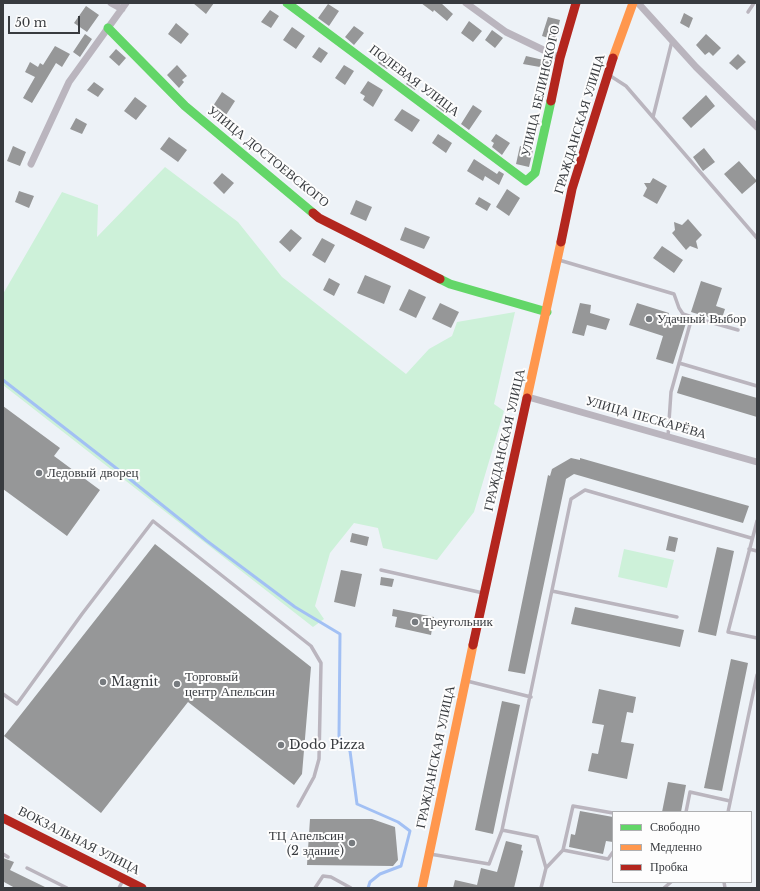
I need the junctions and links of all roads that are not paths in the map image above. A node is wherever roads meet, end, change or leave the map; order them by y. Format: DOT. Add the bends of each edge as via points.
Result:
graph roads {
  1 [pos="111,3"];
  2 [pos="287,3"];
  3 [pos="466,3"];
  4 [pos="576,3"];
  5 [pos="632,3"];
  6 [pos="638,3"];
  7 [pos="754,3"];
  8 [pos="124,6"];
  9 [pos="748,12"];
  10 [pos="108,28"];
  11 [pos="672,40"];
  12 [pos="560,58"];
  13 [pos="608,74"];
  14 [pos="653,117"];
  15 [pos="757,127"];
  16 [pos="31,164"];
  17 [pos="526,181"];
  18 [pos="757,238"];
  19 [pos="558,260"];
  20 [pos="547,312"];
  21 [pos="692,317"];
  22 [pos="738,330"];
  23 [pos="679,363"];
  24 [pos="757,386"];
  25 [pos="528,397"];
  26 [pos="668,436"];
  27 [pos="757,462"];
  28 [pos="757,521"];
  29 [pos="751,538"];
  30 [pos="748,549"];
  31 [pos="757,551"];
  32 [pos="381,570"];
  33 [pos="552,591"];
  34 [pos="484,593"];
  35 [pos="677,617"];
  36 [pos="757,638"];
  37 [pos="757,676"];
  38 [pos="466,681"];
  39 [pos="3,694"];
  40 [pos="531,697"];
  41 [pos="730,801"];
  42 [pos="298,806"];
  43 [pos="686,811"];
  44 [pos="728,811"];
  45 [pos="612,813"];
  46 [pos="3,818"];
  47 [pos="502,830"];
  48 [pos="563,850"];
  49 [pos="429,853"];
  50 [pos="612,853"];
  51 [pos="3,854"];
  52 [pos="8,857"];
  53 [pos="27,868"];
  54 [pos="546,868"];
  55 [pos="123,879"];
  56 [pos="67,888"];
  57 [pos="119,888"];
  58 [pos="142,888"];
  59 [pos="315,888"];
  60 [pos="351,888"];
  61 [pos="422,888"];
  62 [pos="541,888"];
  1 -- 8 [label="street"];
  2 -- 17 [label="main road, ПОЛЕВАЯ УЛИЦА"];
  3 -- 12 [label="street" via="506,32"];
  4 -- 12 [label="main road, УЛИЦА БЕЛИНСКОГО"];
  5 -- 13 [label="main road, ГРАЖДАНСКАЯ УЛИЦА"];
  6 -- 11 [label="street"];
  7 -- 9 [label="lane"];
  8 -- 10 [label="street"];
  10 -- 16 [label="street" via="69,82"];
  10 -- 20 [label="main road, УЛИЦА ДОСТОЕВСКОГО" via="185,106 319,218 450,284"];
  11 -- 14 [label="lane"];
  11 -- 15 [label="street"];
  12 -- 17 [label="main road, УЛИЦА БЕЛИНСКОГО" via="535,173"];
  13 -- 14 [label="lane" via="626,86"];
  13 -- 19 [label="main road, ГРАЖДАНСКАЯ УЛИЦА" via="572,190"];
  14 -- 18 [label="lane"];
  19 -- 20 [label="main road, ГРАЖДАНСКАЯ УЛИЦА"];
  19 -- 21 [label="lane" via="674,294 683,314"];
  20 -- 25 [label="main road, ГРАЖДАНСКАЯ УЛИЦА"];
  21 -- 22 [label="lane"];
  21 -- 23 [label="lane"];
  23 -- 24 [label="lane"];
  23 -- 26 [label="lane" via="671,392"];
  25 -- 26 [label="street, УЛИЦА ПЕСКАРЁВА"];
  25 -- 34 [label="main road, ГРАЖДАНСКАЯ УЛИЦА"];
  26 -- 27 [label="street, УЛИЦА ПЕСКАРЁВА"];
  28 -- 29 [label="lane"];
  29 -- 30 [label="lane"];
  29 -- 33 [label="lane" via="585,490 571,498"];
  30 -- 31 [label="lane"];
  30 -- 36 [label="lane" via="728,632"];
  32 -- 34 [label="lane"];
  33 -- 35 [label="lane"];
  33 -- 40 [label="lane"];
  34 -- 38 [label="main road, ГРАЖДАНСКАЯ УЛИЦА"];
  37 -- 41 [label="lane"];
  38 -- 40 [label="lane"];
  38 -- 49 [label="main road, ГРАЖДАНСКАЯ УЛИЦА"];
  39 -- 42 [label="lane" via="17,704 153,521 311,646 321,663 319,759 314,777"];
  40 -- 47 [label="lane"];
  41 -- 43 [label="lane" via="690,792"];
  41 -- 44 [label="lane"];
  45 -- 48 [label="lane" via="573,806"];
  46 -- 55 [label="main road, ВОКЗАЛЬНАЯ УЛИЦА"];
  47 -- 49 [label="lane" via="489,864"];
  47 -- 54 [label="lane" via="537,837"];
  48 -- 50 [label="lane" via="608,859"];
  48 -- 54 [label="lane"];
  49 -- 61 [label="main road, ГРАЖДАНСКАЯ УЛИЦА"];
  51 -- 52 [label="lane"];
  53 -- 56 [label="lane"];
  54 -- 62 [label="lane"];
  55 -- 57 [label="lane"];
  55 -- 58 [label="main road, ВОКЗАЛЬНАЯ УЛИЦА"];
  59 -- 60 [label="lane" via="322,876 331,877"];
}
